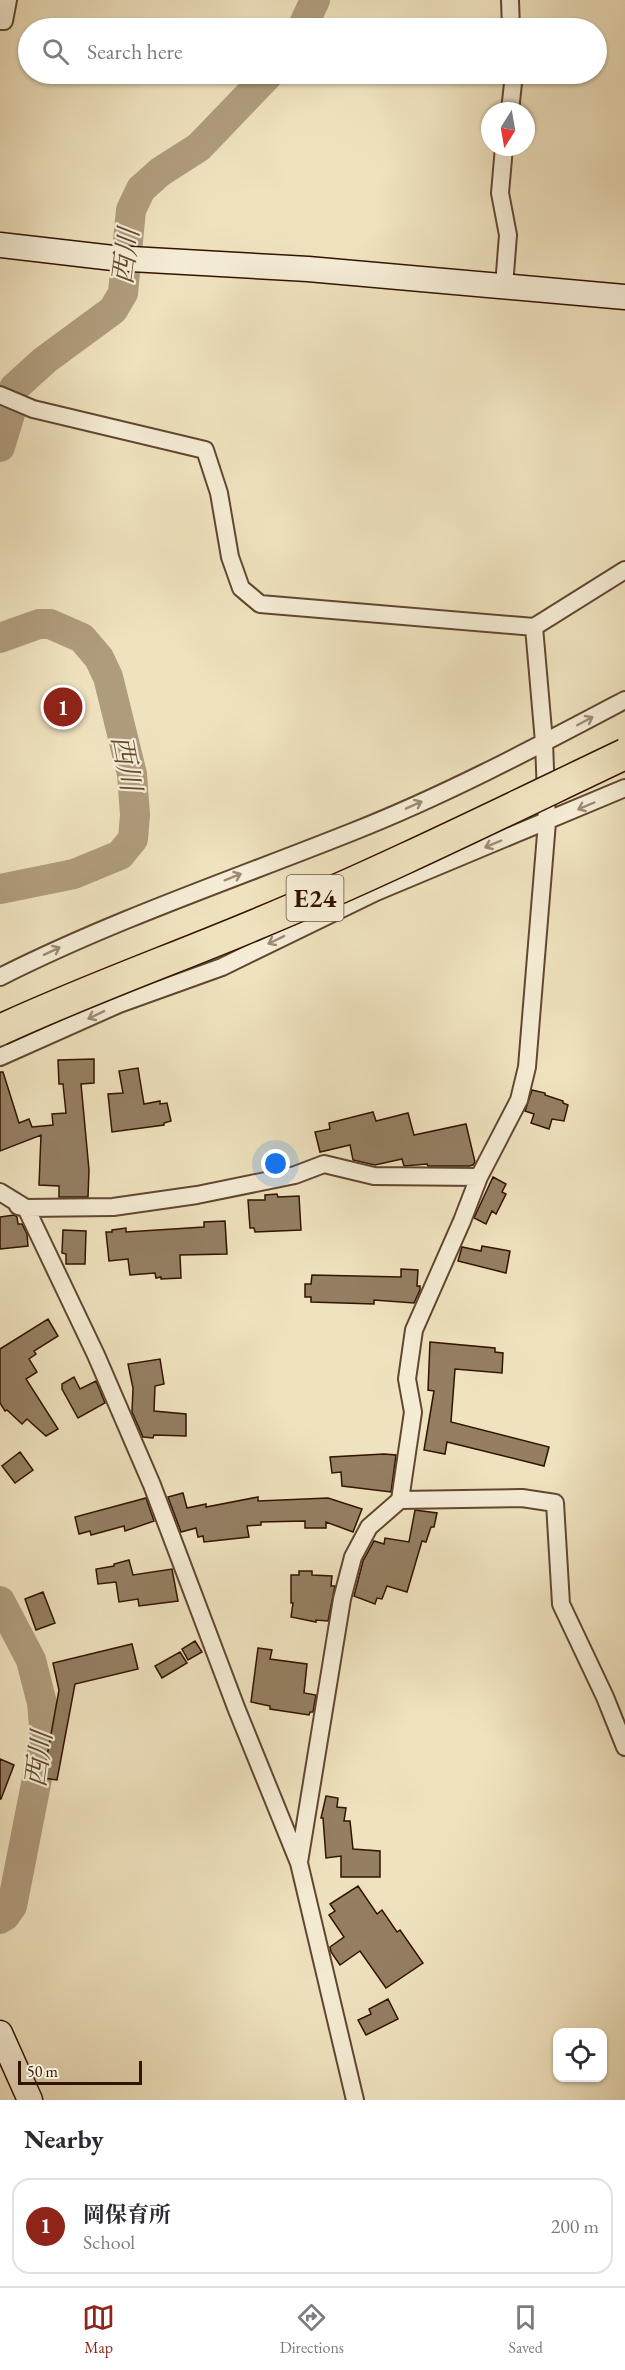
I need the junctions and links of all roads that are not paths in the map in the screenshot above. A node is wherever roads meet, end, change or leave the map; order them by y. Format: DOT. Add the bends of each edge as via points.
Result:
graph roads {
  1 [pos="8,0"];
  2 [pos="510,0"];
  3 [pos="511,18"];
  4 [pos="0,21"];
  5 [pos="513,84"];
  6 [pos="511,102"];
  7 [pos="503,156"];
  8 [pos="0,245"];
  9 [pos="504,286"];
  10 [pos="625,297"];
  11 [pos="0,395"];
  12 [pos="625,570"];
  13 [pos="534,627"];
  14 [pos="625,700"];
  15 [pos="544,742"];
  16 [pos="625,754"];
  17 [pos="625,788"];
  18 [pos="547,822"];
  19 [pos="0,977"];
  20 [pos="0,1030"];
  21 [pos="0,1057"];
  22 [pos="479,1177"];
  23 [pos="0,1192"];
  24 [pos="0,1201"];
  25 [pos="26,1208"];
  26 [pos="400,1500"];
  27 [pos="625,1747"];
  28 [pos="299,1863"];
  29 [pos="0,2032"];
  30 [pos="30,2100"];
  31 [pos="355,2100"];
  1 -- 4 [label="street" via="4,21"];
  2 -- 3 [label="street"];
  5 -- 6 [label="street"];
  7 -- 9 [label="street" via="500,193 508,235"];
  8 -- 9 [label="street" via="113,258"];
  9 -- 10 [label="street"];
  11 -- 13 [label="street" via="33,409 205,450 241,588 260,604"];
  12 -- 13 [label="street"];
  13 -- 15 [label="street"];
  15 -- 14 [label="street, one-way"];
  15 -- 18 [label="street"];
  19 -- 15 [label="street, one-way" via="57,948 353,832"];
  16 -- 20 [label="highway, E24, bridge" via="259,924"];
  17 -- 18 [label="street, one-way"];
  18 -- 21 [label="street, one-way" via="376,892 222,967 118,1004"];
  18 -- 22 [label="street" via="527,1067 519,1100"];
  22 -- 25 [label="street" via="374,1176 324,1164 295,1175 197,1195 113,1207"];
  22 -- 26 [label="street" via="414,1330 407,1379 412,1413"];
  23 -- 25 [label="street"];
  24 -- 25 [label="street"];
  25 -- 28 [label="street" via="152,1485"];
  26 -- 27 [label="street" via="522,1498 555,1503 561,1604"];
  26 -- 28 [label="street" via="369,1527 353,1557 342,1599"];
  28 -- 31 [label="street"];
  29 -- 30 [label="street"];
}
